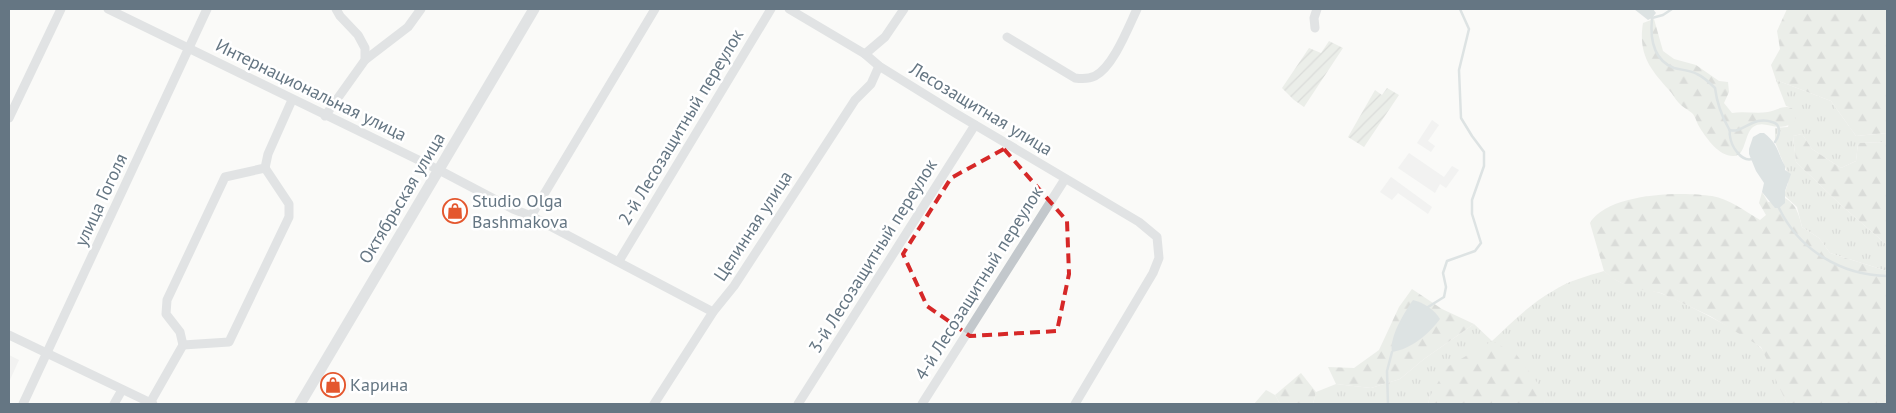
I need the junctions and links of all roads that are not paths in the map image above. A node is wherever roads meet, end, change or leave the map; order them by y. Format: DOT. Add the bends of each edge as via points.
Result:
graph roads {
  1 [pos="61,9"];
  2 [pos="108,9"];
  3 [pos="207,9"];
  4 [pos="336,9"];
  5 [pos="421,9"];
  6 [pos="534,9"];
  7 [pos="655,9"];
  8 [pos="771,9"];
  9 [pos="790,9"];
  10 [pos="904,9"];
  11 [pos="1137,9"];
  12 [pos="1317,9"];
  13 [pos="1315,28"];
  14 [pos="1007,37"];
  15 [pos="189,49"];
  16 [pos="865,54"];
  17 [pos="365,60"];
  18 [pos="879,66"];
  19 [pos="292,100"];
  20 [pos="325,116"];
  21 [pos="9,118"];
  22 [pos="976,125"];
  23 [pos="266,168"];
  24 [pos="439,170"];
  25 [pos="1065,179"];
  26 [pos="531,216"];
  27 [pos="619,261"];
  28 [pos="713,312"];
  29 [pos="9,335"];
  30 [pos="183,345"];
  31 [pos="47,353"];
  32 [pos="122,390"];
  33 [pos="151,403"];
  34 [pos="23,404"];
  35 [pos="114,404"];
  36 [pos="300,404"];
  37 [pos="654,404"];
  38 [pos="798,404"];
  39 [pos="922,404"];
  40 [pos="1075,404"];
  1 -- 21 [label="street"];
  2 -- 15 [label="street, Интернациональная улица"];
  3 -- 15 [label="street, улица Гоголя"];
  4 -- 17 [label="street" via="358,35 365,48"];
  5 -- 17 [label="street" via="408,27"];
  6 -- 24 [label="street, Октябрьская улица"];
  7 -- 26 [label="street"];
  8 -- 27 [label="street, 2-й Лесозащитный переулок"];
  9 -- 16 [label="street, Лесозащитная улица"];
  10 -- 16 [label="street" via="885,37"];
  11 -- 14 [label="street" via="1106,68 1085,79 1075,78"];
  12 -- 13 [label="street"];
  15 -- 19 [label="street, Интернациональная улица"];
  15 -- 31 [label="street, улица Гоголя"];
  16 -- 18 [label="street, Лесозащитная улица"];
  17 -- 20 [label="street"];
  18 -- 22 [label="street, Лесозащитная улица"];
  18 -- 28 [label="street, Целинная улица" via="871,84 855,100 734,286"];
  19 -- 20 [label="street, Интернациональная улица"];
  19 -- 23 [label="street" via="268,154"];
  20 -- 24 [label="street, Интернациональная улица"];
  22 -- 25 [label="street, Лесозащитная улица"];
  22 -- 38 [label="street, 3-й Лесозащитный переулок"];
  23 -- 30 [label="street" via="226,177 167,300 166,314 180,332"];
  23 -- 30 [label="street" via="289,204 289,217 229,342"];
  24 -- 26 [label="street, Интернациональная улица"];
  24 -- 36 [label="street, Октябрьская улица"];
  25 -- 39 [label="street, 4-й Лесозащитный переулок"];
  25 -- 40 [label="street, Лесозащитная улица" via="1139,222 1157,237 1159,258"];
  26 -- 27 [label="street, Интернациональная улица"];
  27 -- 28 [label="street, Интернациональная улица"];
  28 -- 37 [label="street, Целинная улица"];
  29 -- 31 [label="street"];
  30 -- 33 [label="street"];
  31 -- 32 [label="street"];
  31 -- 34 [label="street, улица Гоголя"];
  32 -- 33 [label="street"];
  32 -- 35 [label="street"];
}
